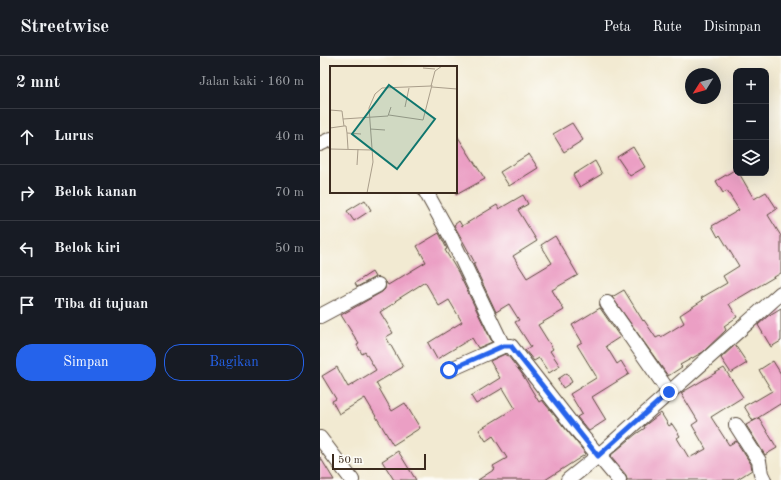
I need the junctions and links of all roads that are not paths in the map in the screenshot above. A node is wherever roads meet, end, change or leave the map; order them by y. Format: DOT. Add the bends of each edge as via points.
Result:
graph roads {
  1 [pos="330,139"];
  2 [pos="320,144"];
  3 [pos="427,193"];
  4 [pos="378,286"];
  5 [pos="781,293"];
  6 [pos="608,303"];
  7 [pos="320,316"];
  8 [pos="503,346"];
  9 [pos="449,370"];
  10 [pos="669,392"];
  11 [pos="736,425"];
  12 [pos="320,438"];
  13 [pos="598,456"];
  14 [pos="352,480"];
  15 [pos="568,480"];
  16 [pos="619,480"];
  17 [pos="764,480"];
  1 -- 2 [label="street"];
  3 -- 8 [label="street"];
  4 -- 7 [label="street"];
  5 -- 10 [label="street"];
  6 -- 10 [label="street"];
  8 -- 9 [label="street"];
  8 -- 13 [label="street" via="509,345 513,348"];
  10 -- 13 [label="street"];
  11 -- 17 [label="street" via="759,461"];
  12 -- 14 [label="street"];
  13 -- 15 [label="street"];
  13 -- 16 [label="street"];
}
